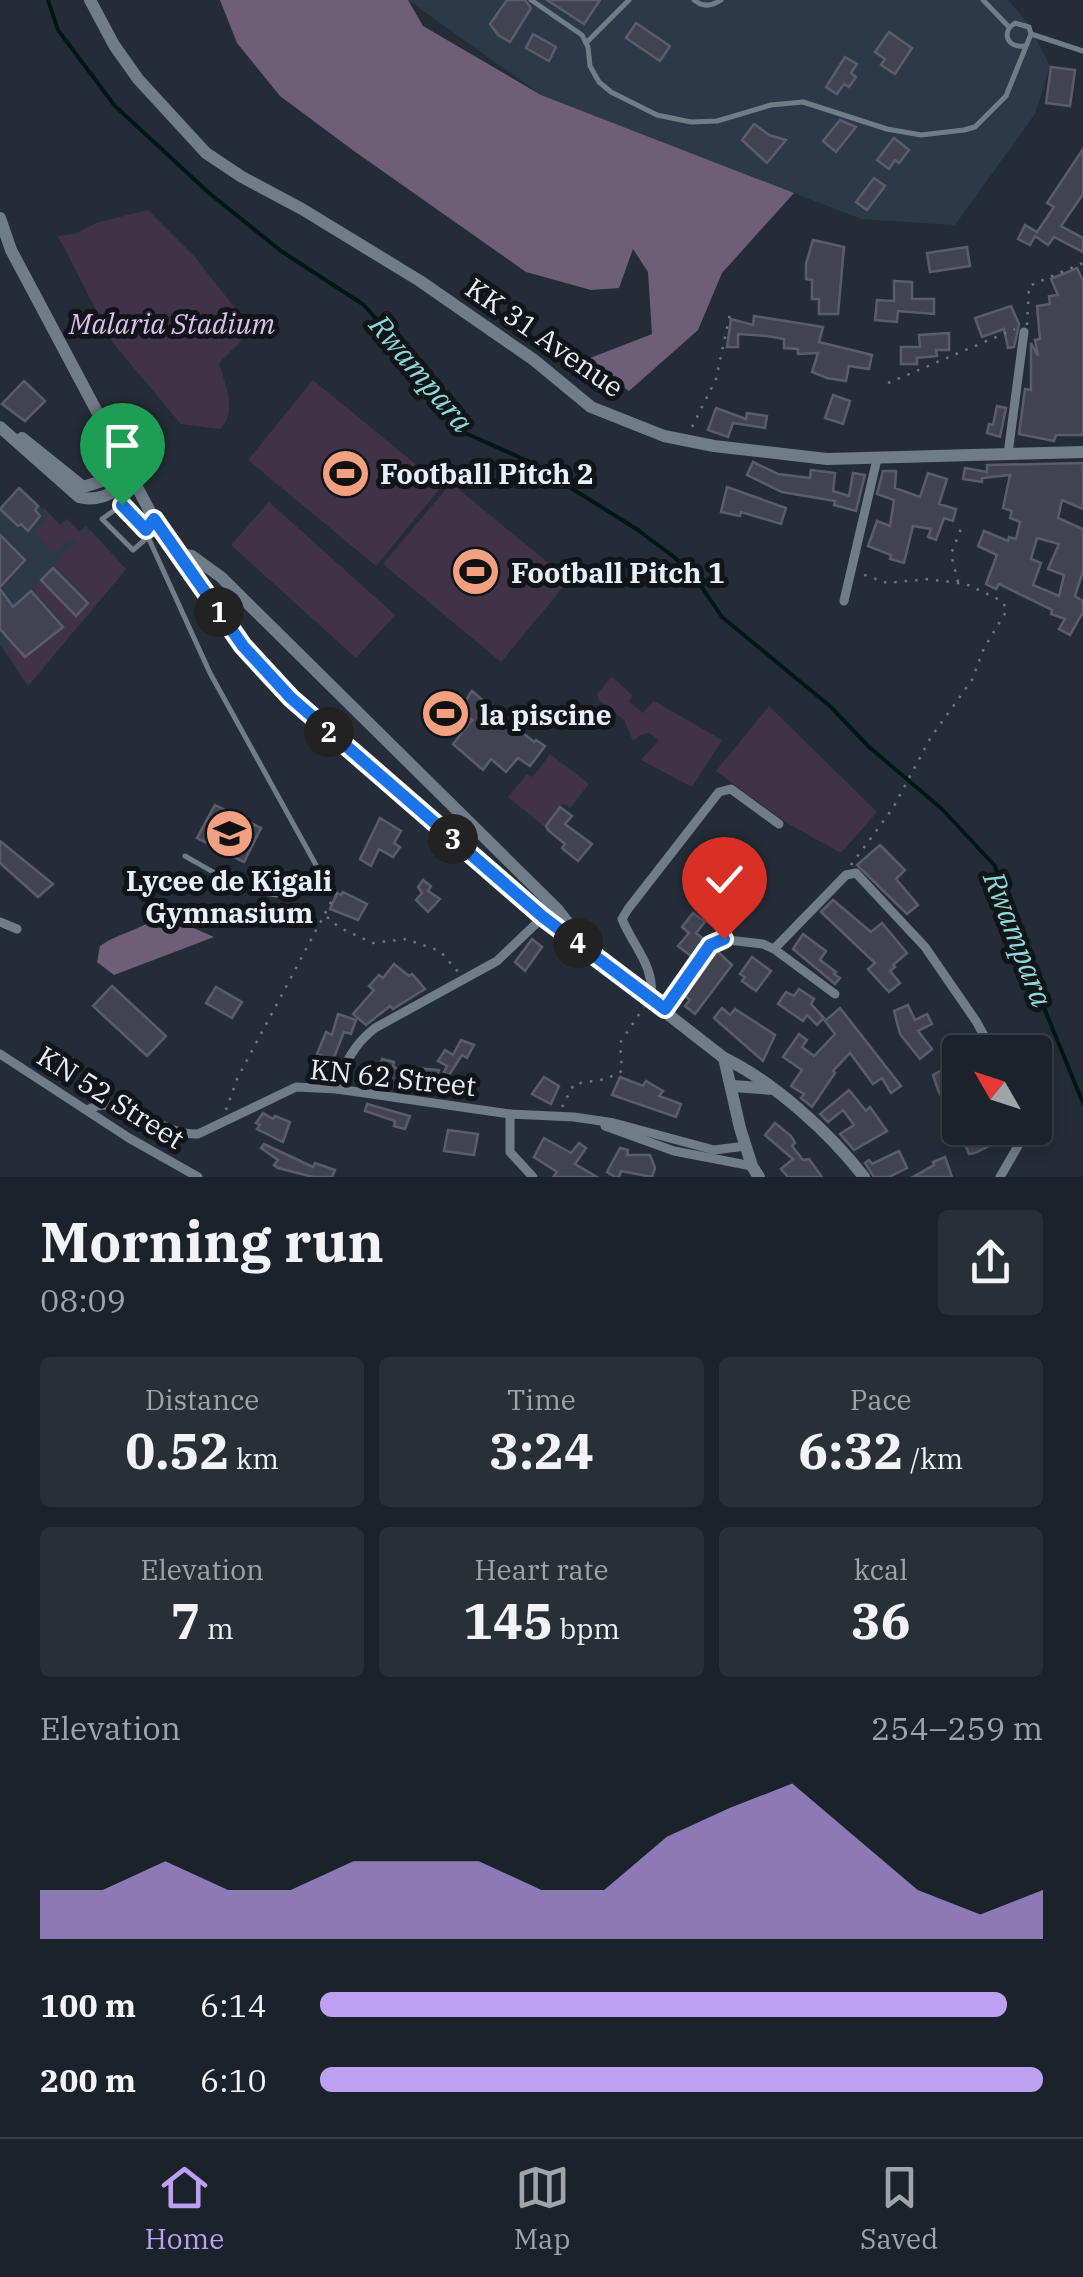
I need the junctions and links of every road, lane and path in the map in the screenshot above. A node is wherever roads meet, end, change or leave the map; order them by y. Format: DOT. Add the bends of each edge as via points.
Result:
graph roads {
  1 [pos="90,0"];
  2 [pos="531,0"];
  3 [pos="629,0"];
  4 [pos="694,0"];
  5 [pos="721,0"];
  6 [pos="983,0"];
  7 [pos="1009,27"];
  8 [pos="1031,34"];
  9 [pos="586,43"];
  10 [pos="1024,46"];
  11 [pos="1083,51"];
  12 [pos="0,218"];
  13 [pos="6,251"];
  14 [pos="1083,263"];
  15 [pos="730,314"];
  16 [pos="1026,329"];
  17 [pos="888,383"];
  18 [pos="0,424"];
  19 [pos="690,432"];
  20 [pos="1083,452"];
  21 [pos="1008,454"];
  22 [pos="877,459"];
  23 [pos="126,466"];
  24 [pos="134,480"];
  25 [pos="962,526"];
  26 [pos="149,529"];
  27 [pos="179,554"];
  28 [pos="853,571"];
  29 [pos="958,583"];
  30 [pos="844,601"];
  31 [pos="779,824"];
  32 [pos="184,856"];
  33 [pos="853,873"];
  34 [pos="338,889"];
  35 [pos="326,916"];
  36 [pos="543,917"];
  37 [pos="0,922"];
  38 [pos="16,929"];
  39 [pos="571,938"];
  40 [pos="774,949"];
  41 [pos="464,978"];
  42 [pos="835,994"];
  43 [pos="651,998"];
  44 [pos="665,1009"];
  45 [pos="983,1035"];
  46 [pos="0,1054"];
  47 [pos="724,1058"];
  48 [pos="733,1086"];
  49 [pos="337,1089"];
  50 [pos="773,1089"];
  51 [pos="87,1110"];
  52 [pos="510,1114"];
  53 [pos="558,1116"];
  54 [pos="593,1120"];
  55 [pos="221,1126"];
  56 [pos="1018,1145"];
  57 [pos="746,1146"];
  58 [pos="755,1172"];
  59 [pos="198,1177"];
  60 [pos="533,1177"];
  61 [pos="864,1177"];
  62 [pos="1000,1177"];
  1 -- 22 [label="main road, KK 31 Avenue" via="138,80 206,153 420,281 592,407 664,436 714,446"];
  2 -- 9 [label="lane"];
  3 -- 9 [label="lane"];
  4 -- 5 [label="lane" via="713,6"];
  6 -- 7 [label="lane"];
  7 -- 8 [label="lane" via="1023,22"];
  7 -- 10 [label="lane" via="1009,42"];
  8 -- 10 [label="lane"];
  8 -- 11 [label="lane"];
  9 -- 10 [label="lane" via="599,82 626,102 675,121 704,123 803,102 921,134 964,130 986,118 1006,96"];
  12 -- 13 [label="main road"];
  13 -- 23 [label="main road"];
  14 -- 16 [label="path" via="1030,284"];
  15 -- 19 [label="path" via="716,379"];
  16 -- 17 [label="path"];
  16 -- 21 [label="street"];
  18 -- 23 [label="main road" via="83,487"];
  18 -- 24 [label="main road" via="79,497 102,497"];
  20 -- 21 [label="main road, KK 31 Avenue"];
  21 -- 22 [label="main road, KK 31 Avenue"];
  22 -- 28 [label="street"];
  23 -- 24 [label="main road"];
  24 -- 26 [label="main road"];
  25 -- 29 [label="path" via="952,554"];
  26 -- 26 [label="lane" via="133,550 102,519 122,505"];
  26 -- 27 [label="main road"];
  26 -- 32 [label="lane" via="210,673 311,855 317,882 266,894"];
  27 -- 36 [label="main road" via="281,689"];
  27 -- 39 [label="main road" via="221,577 557,909 571,926"];
  28 -- 29 [label="path" via="887,583"];
  28 -- 30 [label="street"];
  29 -- 33 [label="path" via="1002,602 1006,616 892,808 852,861"];
  31 -- 43 [label="street" via="732,789 719,792 628,909 622,919 648,964"];
  33 -- 40 [label="street"];
  33 -- 45 [label="street" via="925,947"];
  34 -- 35 [label="path"];
  35 -- 41 [label="path" via="373,943 406,939 440,951"];
  35 -- 55 [label="path" via="237,1079"];
  36 -- 39 [label="main road"];
  36 -- 41 [label="street" via="497,961"];
  37 -- 38 [label="street"];
  39 -- 43 [label="main road"];
  40 -- 42 [label="street"];
  40 -- 44 [label="street" via="719,939"];
  41 -- 49 [label="street" via="374,1028 358,1042"];
  43 -- 44 [label="main road"];
  43 -- 53 [label="path" via="620,1043 622,1072 574,1084"];
  44 -- 47 [label="main road"];
  46 -- 51 [label="street, KN 52 Street"];
  47 -- 48 [label="main road"];
  47 -- 50 [label="main road"];
  48 -- 50 [label="main road"];
  48 -- 57 [label="main road"];
  49 -- 52 [label="street, KN 62 Street"];
  49 -- 55 [label="street, KN 62 Street" via="296,1088"];
  50 -- 61 [label="main road"];
  51 -- 55 [label="street, KN 62 Street" via="115,1103 182,1135"];
  51 -- 59 [label="street, KN 52 Street"];
  52 -- 53 [label="street, KN 62 Street"];
  52 -- 60 [label="street" via="510,1152"];
  53 -- 54 [label="street, KN 62 Street"];
  54 -- 57 [label="street, KN 62 Street" via="714,1150"];
  54 -- 58 [label="street, KN 62 Street"];
  56 -- 62 [label="street"];
  57 -- 58 [label="main road"];
}
